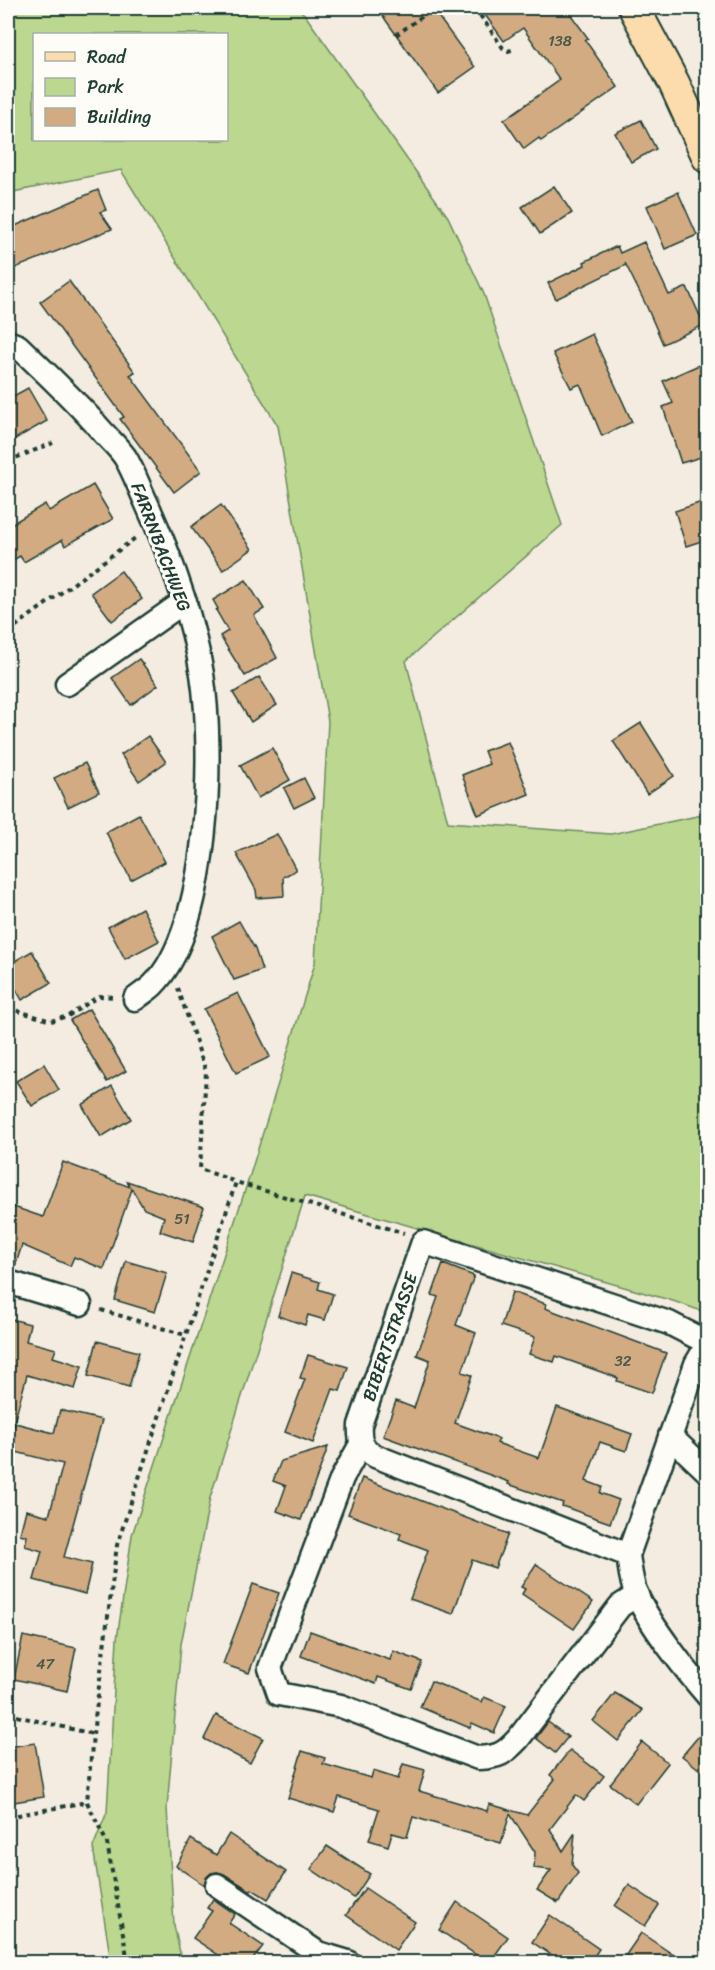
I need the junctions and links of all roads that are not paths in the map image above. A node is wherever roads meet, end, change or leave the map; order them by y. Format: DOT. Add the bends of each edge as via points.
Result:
graph roads {
  1 [pos="634,8"];
  2 [pos="708,158"];
  3 [pos="8,342"];
  4 [pos="185,601"];
  5 [pos="67,684"];
  6 [pos="135,999"];
  7 [pos="8,1282"];
  8 [pos="80,1304"];
  9 [pos="708,1343"];
  10 [pos="670,1436"];
  11 [pos="361,1444"];
  12 [pos="708,1472"];
  13 [pos="628,1555"];
  14 [pos="637,1595"];
  15 [pos="708,1696"];
  16 [pos="217,1885"];
  17 [pos="348,1962"];
  1 -- 2 [label="main road"];
  3 -- 4 [label="street, FARRNBACHWEG" via="18,346 80,406 125,457"];
  4 -- 5 [label="street"];
  4 -- 6 [label="street, FARRNBACHWEG" via="202,675 207,746 201,852 182,934 154,984"];
  7 -- 8 [label="street"];
  9 -- 10 [label="street" via="696,1364"];
  9 -- 11 [label="street, BIBERTSTRASSE" via="669,1323 423,1242 360,1425"];
  10 -- 12 [label="street"];
  10 -- 13 [label="street"];
  11 -- 13 [label="street" via="375,1456"];
  11 -- 14 [label="street" via="342,1478 270,1668 279,1694 341,1706 478,1758 495,1757 518,1739 620,1606"];
  13 -- 14 [label="street"];
  14 -- 15 [label="street" via="663,1638"];
  16 -- 17 [label="street" via="318,1953"];
}
